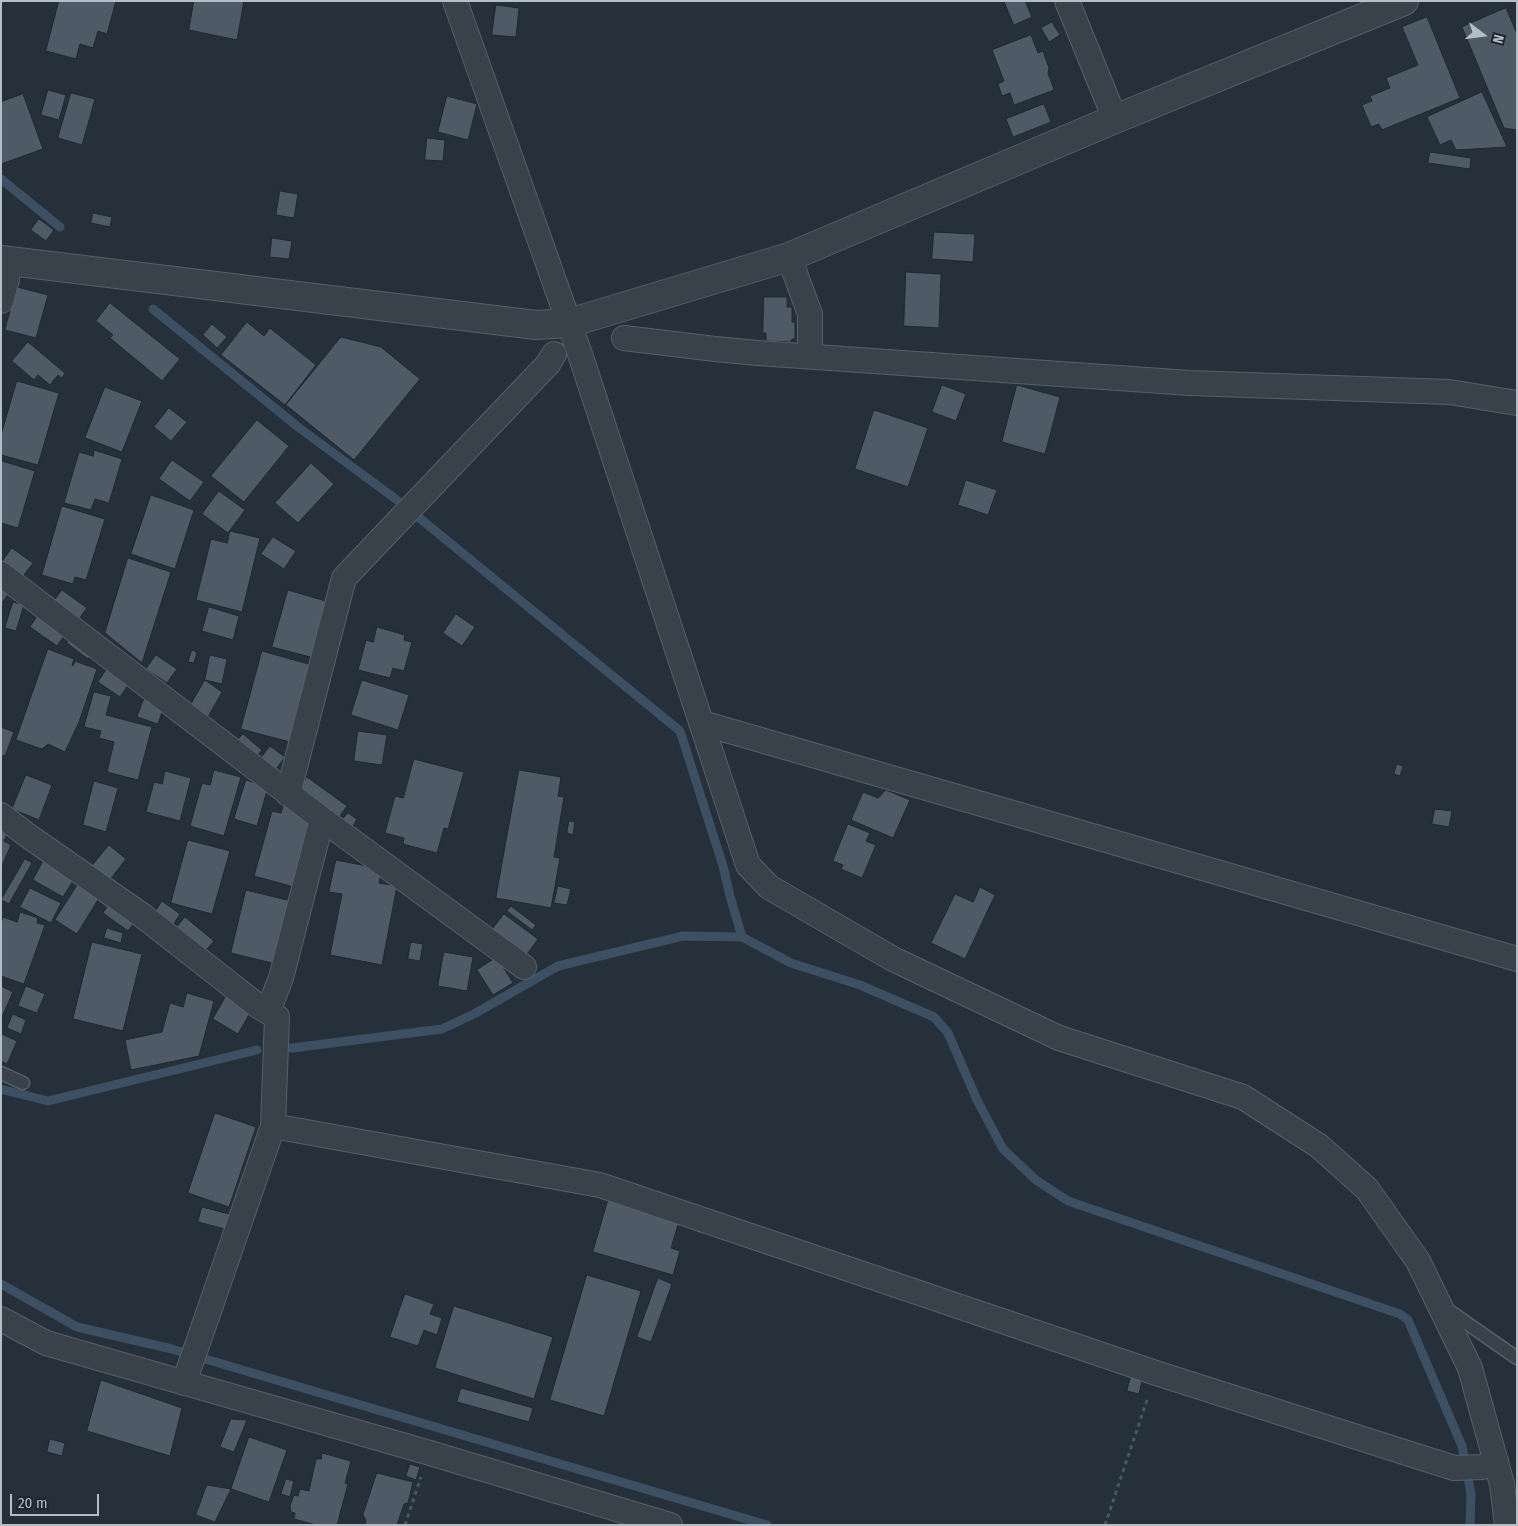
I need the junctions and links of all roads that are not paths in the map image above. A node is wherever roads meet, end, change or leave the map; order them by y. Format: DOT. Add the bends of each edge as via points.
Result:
graph roads {
  1 [pos="455,1"];
  2 [pos="1067,1"];
  3 [pos="1404,1"];
  4 [pos="1115,118"];
  5 [pos="789,257"];
  6 [pos="4,261"];
  7 [pos="1,301"];
  8 [pos="569,323"];
  9 [pos="624,338"];
  10 [pos="554,354"];
  11 [pos="810,356"];
  12 [pos="1517,403"];
  13 [pos="1,574"];
  14 [pos="702,723"];
  15 [pos="288,794"];
  16 [pos="1,816"];
  17 [pos="322,820"];
  18 [pos="1517,958"];
  19 [pos="524,967"];
  20 [pos="268,1011"];
  21 [pos="1,1073"];
  22 [pos="23,1083"];
  23 [pos="273,1126"];
  24 [pos="1440,1305"];
  25 [pos="1,1320"];
  26 [pos="1517,1358"];
  27 [pos="186,1376"];
  28 [pos="1489,1464"];
  29 [pos="670,1525"];
  30 [pos="1507,1525"];
  1 -- 8 [label="street"];
  2 -- 4 [label="street"];
  3 -- 4 [label="street"];
  4 -- 5 [label="street"];
  5 -- 8 [label="street"];
  5 -- 11 [label="street" via="810,314"];
  6 -- 7 [label="street" via="7,279"];
  6 -- 8 [label="street" via="536,325"];
  8 -- 14 [label="street"];
  9 -- 11 [label="street"];
  10 -- 15 [label="street" via="344,578"];
  11 -- 12 [label="street" via="1190,383 1450,392"];
  13 -- 15 [label="street"];
  14 -- 18 [label="street"];
  14 -- 24 [label="street" via="748,865 769,887 892,959 1059,1038 1243,1097 1319,1146 1367,1189 1418,1261"];
  15 -- 17 [label="street"];
  16 -- 20 [label="street" via="143,916"];
  17 -- 19 [label="street"];
  17 -- 20 [label="street" via="281,978"];
  20 -- 23 [label="street" via="277,1018"];
  21 -- 22 [label="lane"];
  23 -- 27 [label="street"];
  23 -- 28 [label="street" via="600,1185 1156,1373 1454,1468"];
  24 -- 26 [label="lane"];
  24 -- 28 [label="street" via="1470,1368"];
  25 -- 27 [label="street" via="46,1343"];
  27 -- 29 [label="street"];
  28 -- 30 [label="street" via="1502,1484"];
}
